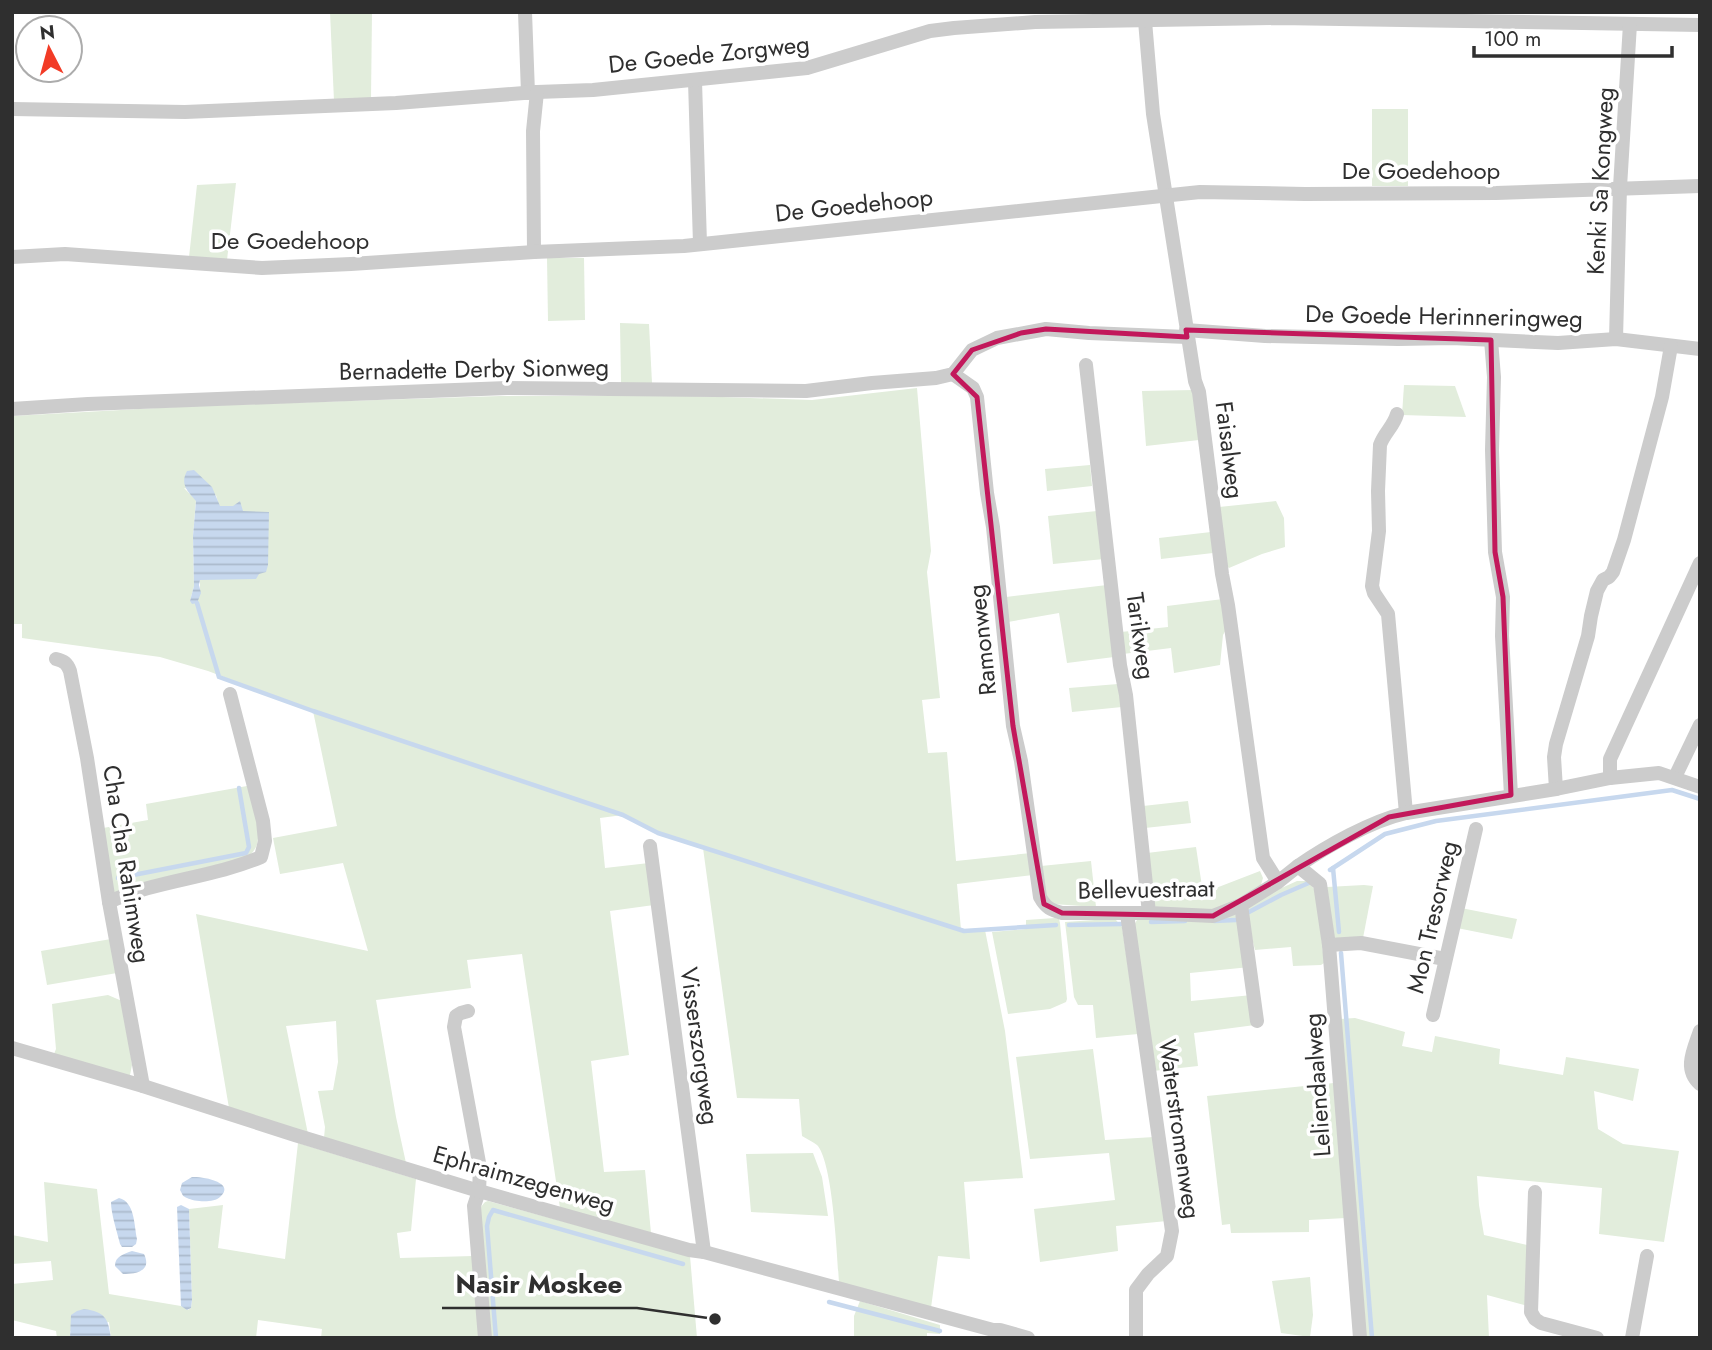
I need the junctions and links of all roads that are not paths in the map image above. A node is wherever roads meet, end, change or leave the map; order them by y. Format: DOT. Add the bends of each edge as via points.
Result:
graph roads {
  1 [pos="525,12"];
  2 [pos="1279,15"];
  3 [pos="1541,17"];
  4 [pos="1145,21"];
  5 [pos="1630,24"];
  6 [pos="1700,25"];
  7 [pos="695,81"];
  8 [pos="533,92"];
  9 [pos="12,108"];
  10 [pos="1700,186"];
  11 [pos="1620,187"];
  12 [pos="1165,196"];
  13 [pos="700,244"];
  14 [pos="534,252"];
  15 [pos="12,257"];
  16 [pos="1187,334"];
  17 [pos="1616,339"];
  18 [pos="1491,340"];
  19 [pos="1671,346"];
  20 [pos="1700,349"];
  21 [pos="1086,365"];
  22 [pos="953,374"];
  23 [pos="12,408"];
  24 [pos="1398,414"];
  25 [pos="1700,563"];
  26 [pos="55,659"];
  27 [pos="230,694"];
  28 [pos="1700,725"];
  29 [pos="1675,777"];
  30 [pos="1610,778"];
  31 [pos="1700,787"];
  32 [pos="1556,789"];
  33 [pos="1511,795"];
  34 [pos="1406,813"];
  35 [pos="1476,829"];
  36 [pos="650,846"];
  37 [pos="1298,866"];
  38 [pos="1278,882"];
  39 [pos="109,902"];
  40 [pos="1241,905"];
  41 [pos="1049,909"];
  42 [pos="1149,913"];
  43 [pos="1127,914"];
  44 [pos="1329,945"];
  45 [pos="1445,959"];
  46 [pos="468,1012"];
  47 [pos="1433,1015"];
  48 [pos="1256,1021"];
  49 [pos="1700,1031"];
  50 [pos="12,1048"];
  51 [pos="1700,1084"];
  52 [pos="143,1086"];
  53 [pos="479,1191"];
  54 [pos="1535,1192"];
  55 [pos="704,1252"];
  56 [pos="1647,1256"];
  57 [pos="993,1334"];
  58 [pos="485,1338"];
  59 [pos="1028,1338"];
  60 [pos="1136,1338"];
  61 [pos="1360,1338"];
  62 [pos="1597,1338"];
  63 [pos="1632,1338"];
  1 -- 8 [label="street"];
  2 -- 3 [label="street, De Goede Zorgweg"];
  2 -- 4 [label="street, De Goede Zorgweg"];
  3 -- 5 [label="street, De Goede Zorgweg"];
  4 -- 7 [label="street, De Goede Zorgweg" via="954,28 807,68"];
  4 -- 12 [label="street, Faisalweg"];
  5 -- 6 [label="street, De Goede Zorgweg"];
  5 -- 11 [label="street, Kenki Sa Kongweg"];
  7 -- 8 [label="street, De Goede Zorgweg"];
  7 -- 13 [label="street"];
  8 -- 9 [label="street, De Goede Zorgweg" via="186,112"];
  8 -- 14 [label="street"];
  10 -- 11 [label="street, De Goedehoop"];
  11 -- 12 [label="street, De Goedehoop" via="1496,193 1200,192"];
  11 -- 17 [label="street, Kenki Sa Kongweg"];
  12 -- 13 [label="street, De Goedehoop"];
  12 -- 16 [label="street, Faisalweg"];
  13 -- 14 [label="street, De Goedehoop"];
  14 -- 15 [label="street, De Goedehoop" via="262,268 65,254"];
  16 -- 18 [label="street, De Goede Herinneringweg"];
  16 -- 22 [label="street, De Goede Herinneringweg" via="1045,329 997,338 972,350"];
  16 -- 38 [label="street, Faisalweg" via="1199,392 1263,858"];
  17 -- 18 [label="street, De Goede Herinneringweg" via="1558,343"];
  17 -- 19 [label="street, De Goede Herinneringweg"];
  18 -- 33 [label="street" via="1495,552 1503,597"];
  19 -- 20 [label="street, De Goede Herinneringweg"];
  19 -- 32 [label="street" via="1662,397 1623,540 1613,572 1597,591 1556,744"];
  21 -- 42 [label="street, Tarikweg"];
  22 -- 23 [label="street, Bernadette Derby Sionweg" via="806,391 508,388"];
  22 -- 41 [label="street, Ramonweg" via="973,388 977,397 1013,726 1040,897"];
  24 -- 34 [label="street" via="1380,445 1379,531 1372,586 1388,614"];
  25 -- 30 [label="street" via="1611,759"];
  26 -- 39 [label="street, Cha Cha Rahimweg" via="64,660 70,671"];
  27 -- 39 [label="street" via="263,821 261,857 130,892"];
  28 -- 29 [label="street"];
  29 -- 30 [label="street" via="1660,773"];
  29 -- 31 [label="street"];
  30 -- 32 [label="street"];
  32 -- 33 [label="street"];
  33 -- 34 [label="street"];
  34 -- 37 [label="street" via="1389,817"];
  35 -- 45 [label="street, Mon Tresorweg"];
  36 -- 55 [label="street, Visserszorgweg"];
  37 -- 38 [label="street"];
  37 -- 44 [label="street, Leliendaalweg" via="1320,884"];
  38 -- 40 [label="street, Bellevuestraat"];
  39 -- 52 [label="street, Cha Cha Rahimweg"];
  40 -- 42 [label="street, Bellevuestraat" via="1213,916"];
  40 -- 48 [label="street"];
  41 -- 43 [label="street, Bellevuestraat"];
  42 -- 43 [label="street, Bellevuestraat"];
  43 -- 60 [label="street, Waterstromenweg" via="1172,1231 1167,1256 1136,1290"];
  44 -- 45 [label="street" via="1361,943"];
  44 -- 61 [label="street, Leliendaalweg"];
  45 -- 47 [label="street, Mon Tresorweg"];
  46 -- 53 [label="street" via="456,1016 454,1027 480,1168"];
  49 -- 51 [label="street" via="1690,1064"];
  50 -- 52 [label="street, Ephraimzegenweg"];
  52 -- 53 [label="street, Ephraimzegenweg"];
  53 -- 55 [label="street, Ephraimzegenweg"];
  53 -- 58 [label="street" via="474,1206"];
  54 -- 62 [label="street" via="1531,1312 1541,1323"];
  55 -- 57 [label="street, Ephraimzegenweg"];
  56 -- 63 [label="street"];
  57 -- 59 [label="street, Ephraimzegenweg" via="1000,1331"];
}
